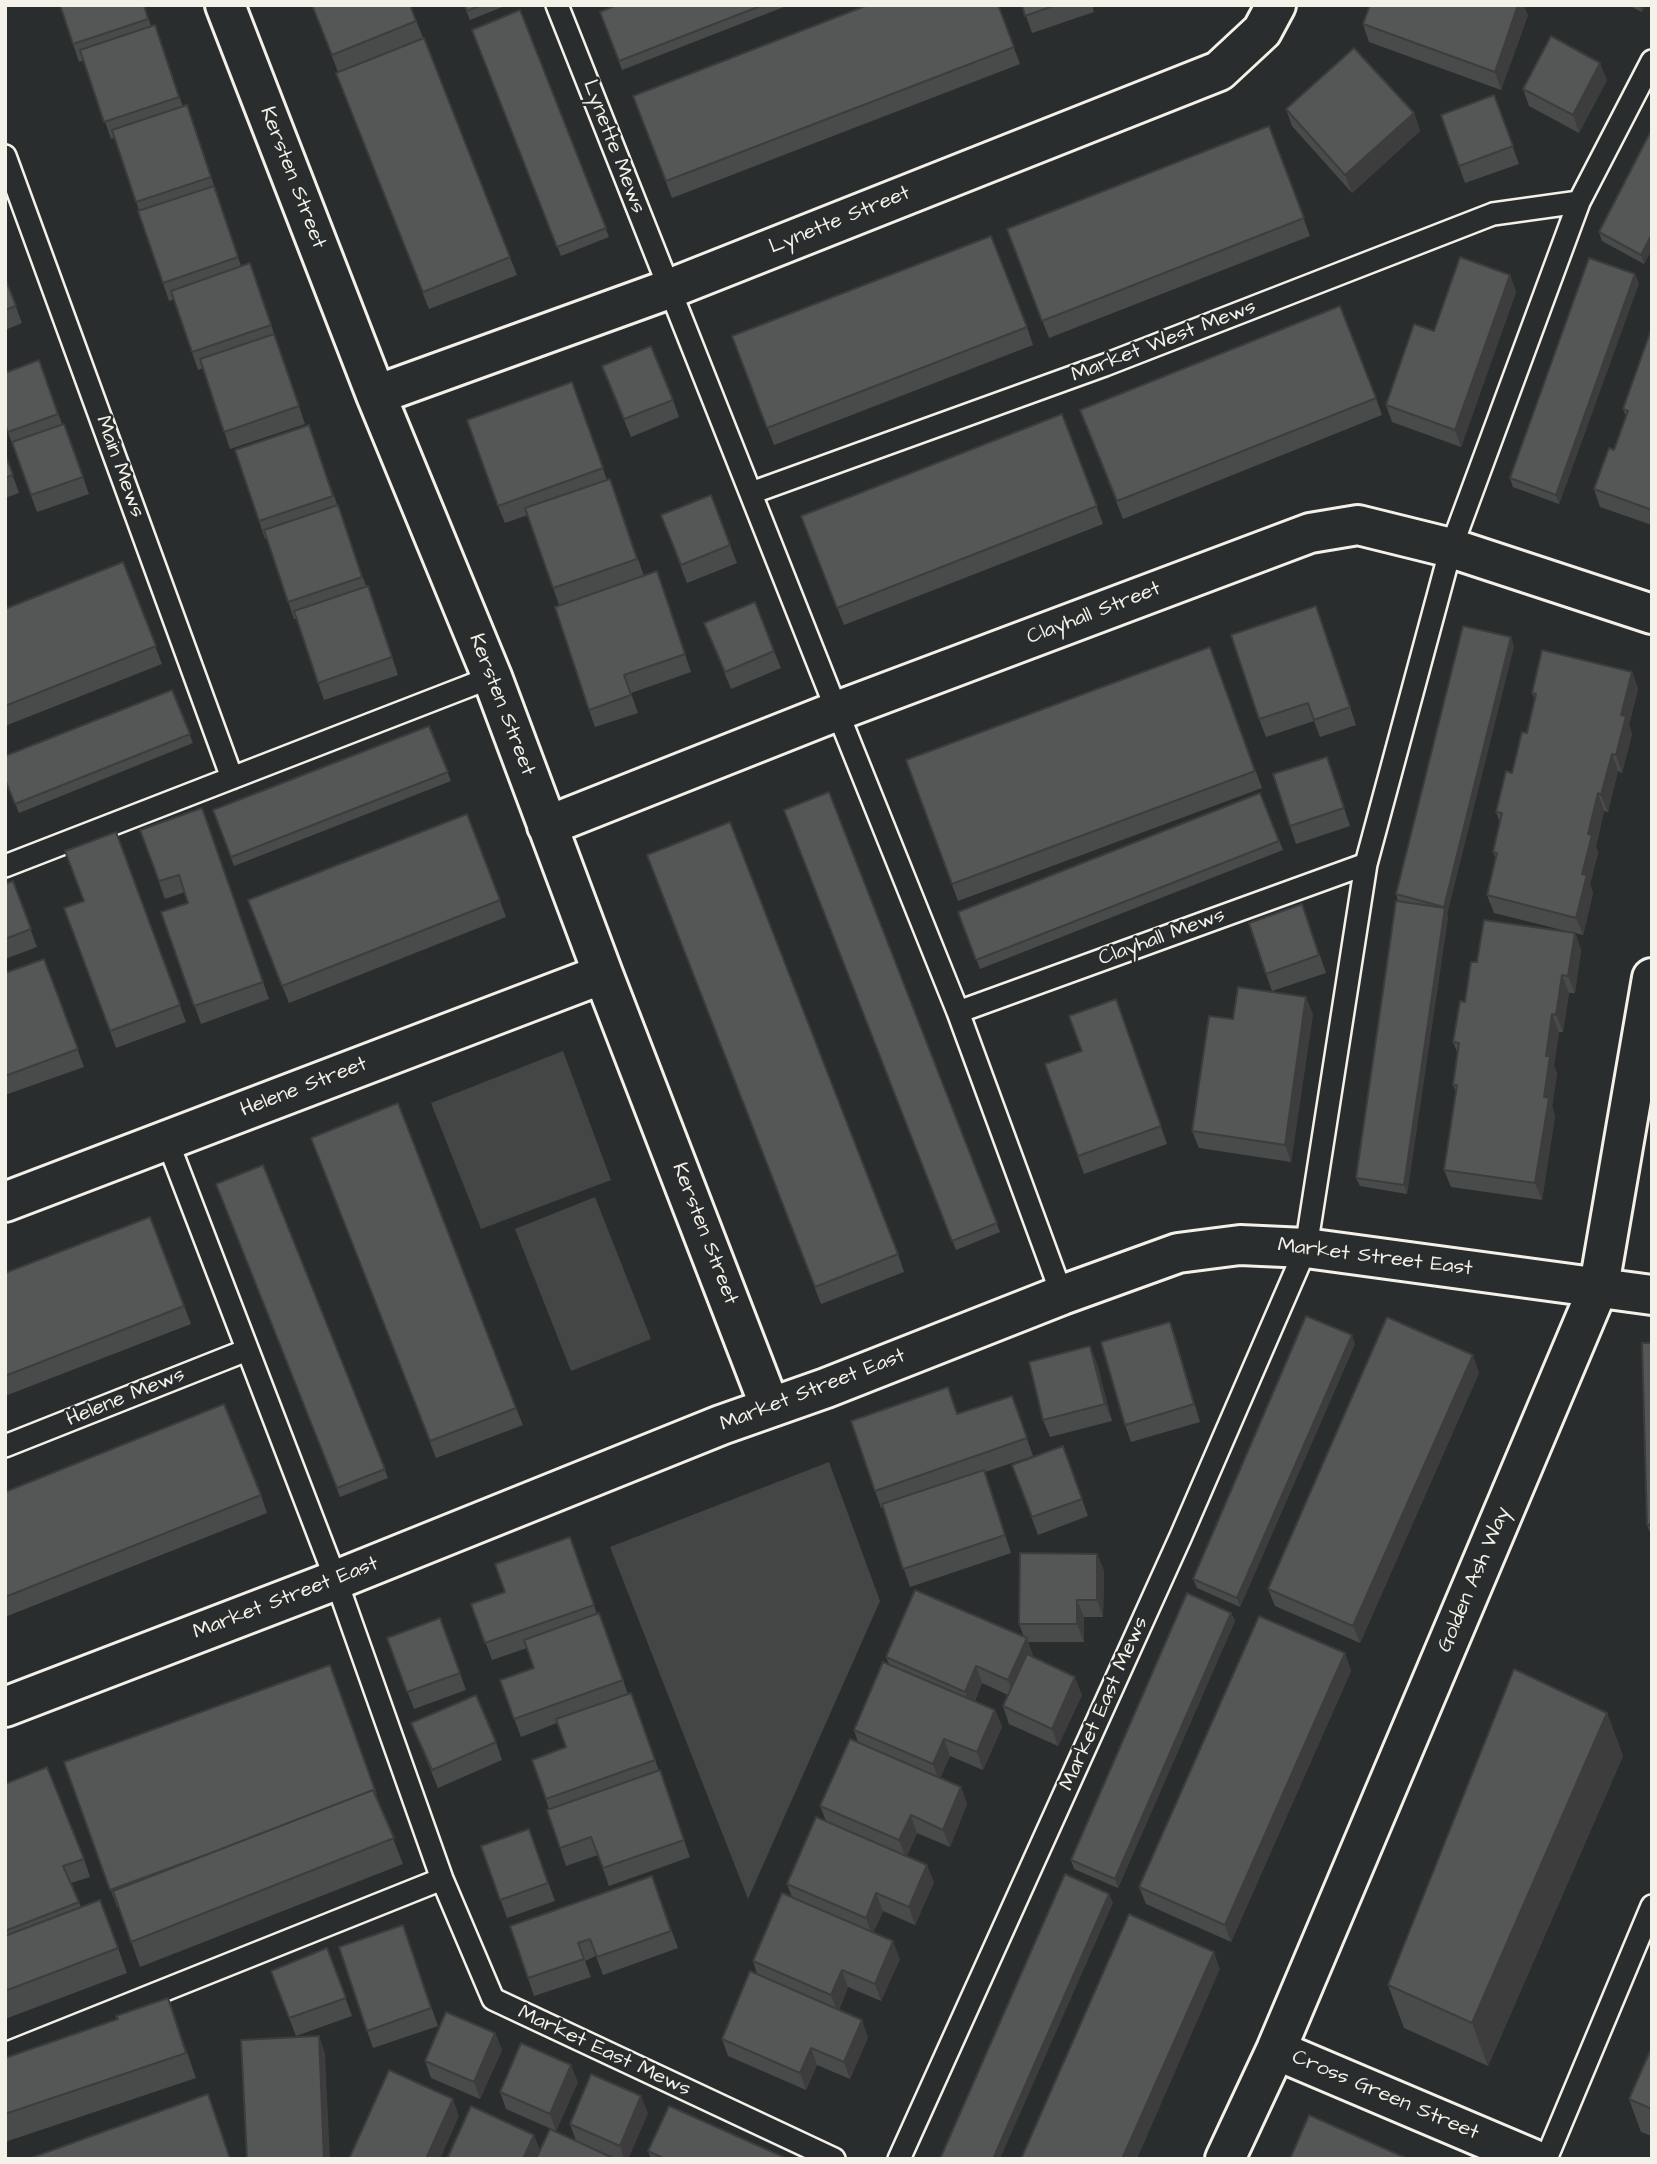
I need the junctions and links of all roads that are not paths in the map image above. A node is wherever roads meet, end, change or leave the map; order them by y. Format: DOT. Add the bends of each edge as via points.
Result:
graph roads {
  1 [pos="225,5"];
  2 [pos="558,5"];
  3 [pos="1276,5"];
  4 [pos="1652,61"];
  5 [pos="5,156"];
  6 [pos="1579,202"];
  7 [pos="669,289"];
  8 [pos="376,395"];
  9 [pos="751,493"];
  10 [pos="1451,548"];
  11 [pos="1652,614"];
  12 [pos="492,677"];
  13 [pos="837,711"];
  14 [pos="232,778"];
  15 [pos="547,826"];
  16 [pos="1366,864"];
  17 [pos="5,866"];
  18 [pos="603,974"];
  19 [pos="1652,978"];
  20 [pos="958,1012"];
  21 [pos="167,1140"];
  22 [pos="5,1202"];
  23 [pos="1306,1248"];
  24 [pos="1599,1286"];
  25 [pos="1062,1295"];
  26 [pos="1652,1295"];
  27 [pos="247,1350"];
  28 [pos="770,1407"];
  29 [pos="5,1446"];
  30 [pos="336,1580"];
  31 [pos="5,1707"];
  32 [pos="442,1879"];
  33 [pos="1652,1906"];
  34 [pos="1276,2050"];
  35 [pos="5,2054"];
  36 [pos="834,2159"];
  37 [pos="899,2159"];
  38 [pos="1225,2159"];
  39 [pos="1533,2159"];
  40 [pos="1546,2159"];
  1 -- 8 [label="street, Kersten Street"];
  2 -- 7 [label="lane, Lynette Mews"];
  3 -- 7 [label="street, Lynette Street" via="1262,31 1219,71"];
  4 -- 6 [label="lane"];
  5 -- 14 [label="lane, Main Mews"];
  6 -- 9 [label="lane, Market West Mews" via="1493,214 1105,365"];
  6 -- 10 [label="lane"];
  7 -- 8 [label="street, Lynette Street"];
  7 -- 9 [label="lane"];
  8 -- 12 [label="street, Kersten Street"];
  9 -- 13 [label="lane"];
  10 -- 11 [label="street, Clayhall Street"];
  10 -- 13 [label="street, Clayhall Street" via="1358,525 1310,533"];
  10 -- 16 [label="lane"];
  12 -- 14 [label="lane"];
  12 -- 15 [label="street, Kersten Street"];
  13 -- 15 [label="street, Clayhall Street"];
  13 -- 20 [label="lane"];
  14 -- 17 [label="lane"];
  15 -- 18 [label="street, Kersten Street"];
  16 -- 20 [label="lane, Clayhall Mews"];
  16 -- 23 [label="lane"];
  18 -- 21 [label="street, Helene Street"];
  18 -- 28 [label="street, Kersten Street"];
  19 -- 24 [label="street, Golden Ash Way"];
  20 -- 25 [label="lane"];
  21 -- 22 [label="street, Helene Street"];
  21 -- 27 [label="lane"];
  23 -- 24 [label="street, Market Street East"];
  23 -- 25 [label="street, Market Street East" via="1240,1245 1178,1253"];
  23 -- 37 [label="lane, Market East Mews"];
  24 -- 26 [label="street, Market Street East"];
  24 -- 34 [label="street, Golden Ash Way"];
  25 -- 28 [label="street, Market Street East"];
  27 -- 29 [label="lane, Helene Mews"];
  27 -- 30 [label="lane"];
  28 -- 30 [label="street, Market Street East"];
  30 -- 31 [label="street, Market Street East"];
  30 -- 32 [label="lane, Market East Mews"];
  32 -- 35 [label="lane"];
  32 -- 36 [label="lane, Market East Mews" via="493,1999"];
  33 -- 40 [label="lane"];
  34 -- 38 [label="street, Golden Ash Way"];
  34 -- 39 [label="street, Cross Green Street"];
}
